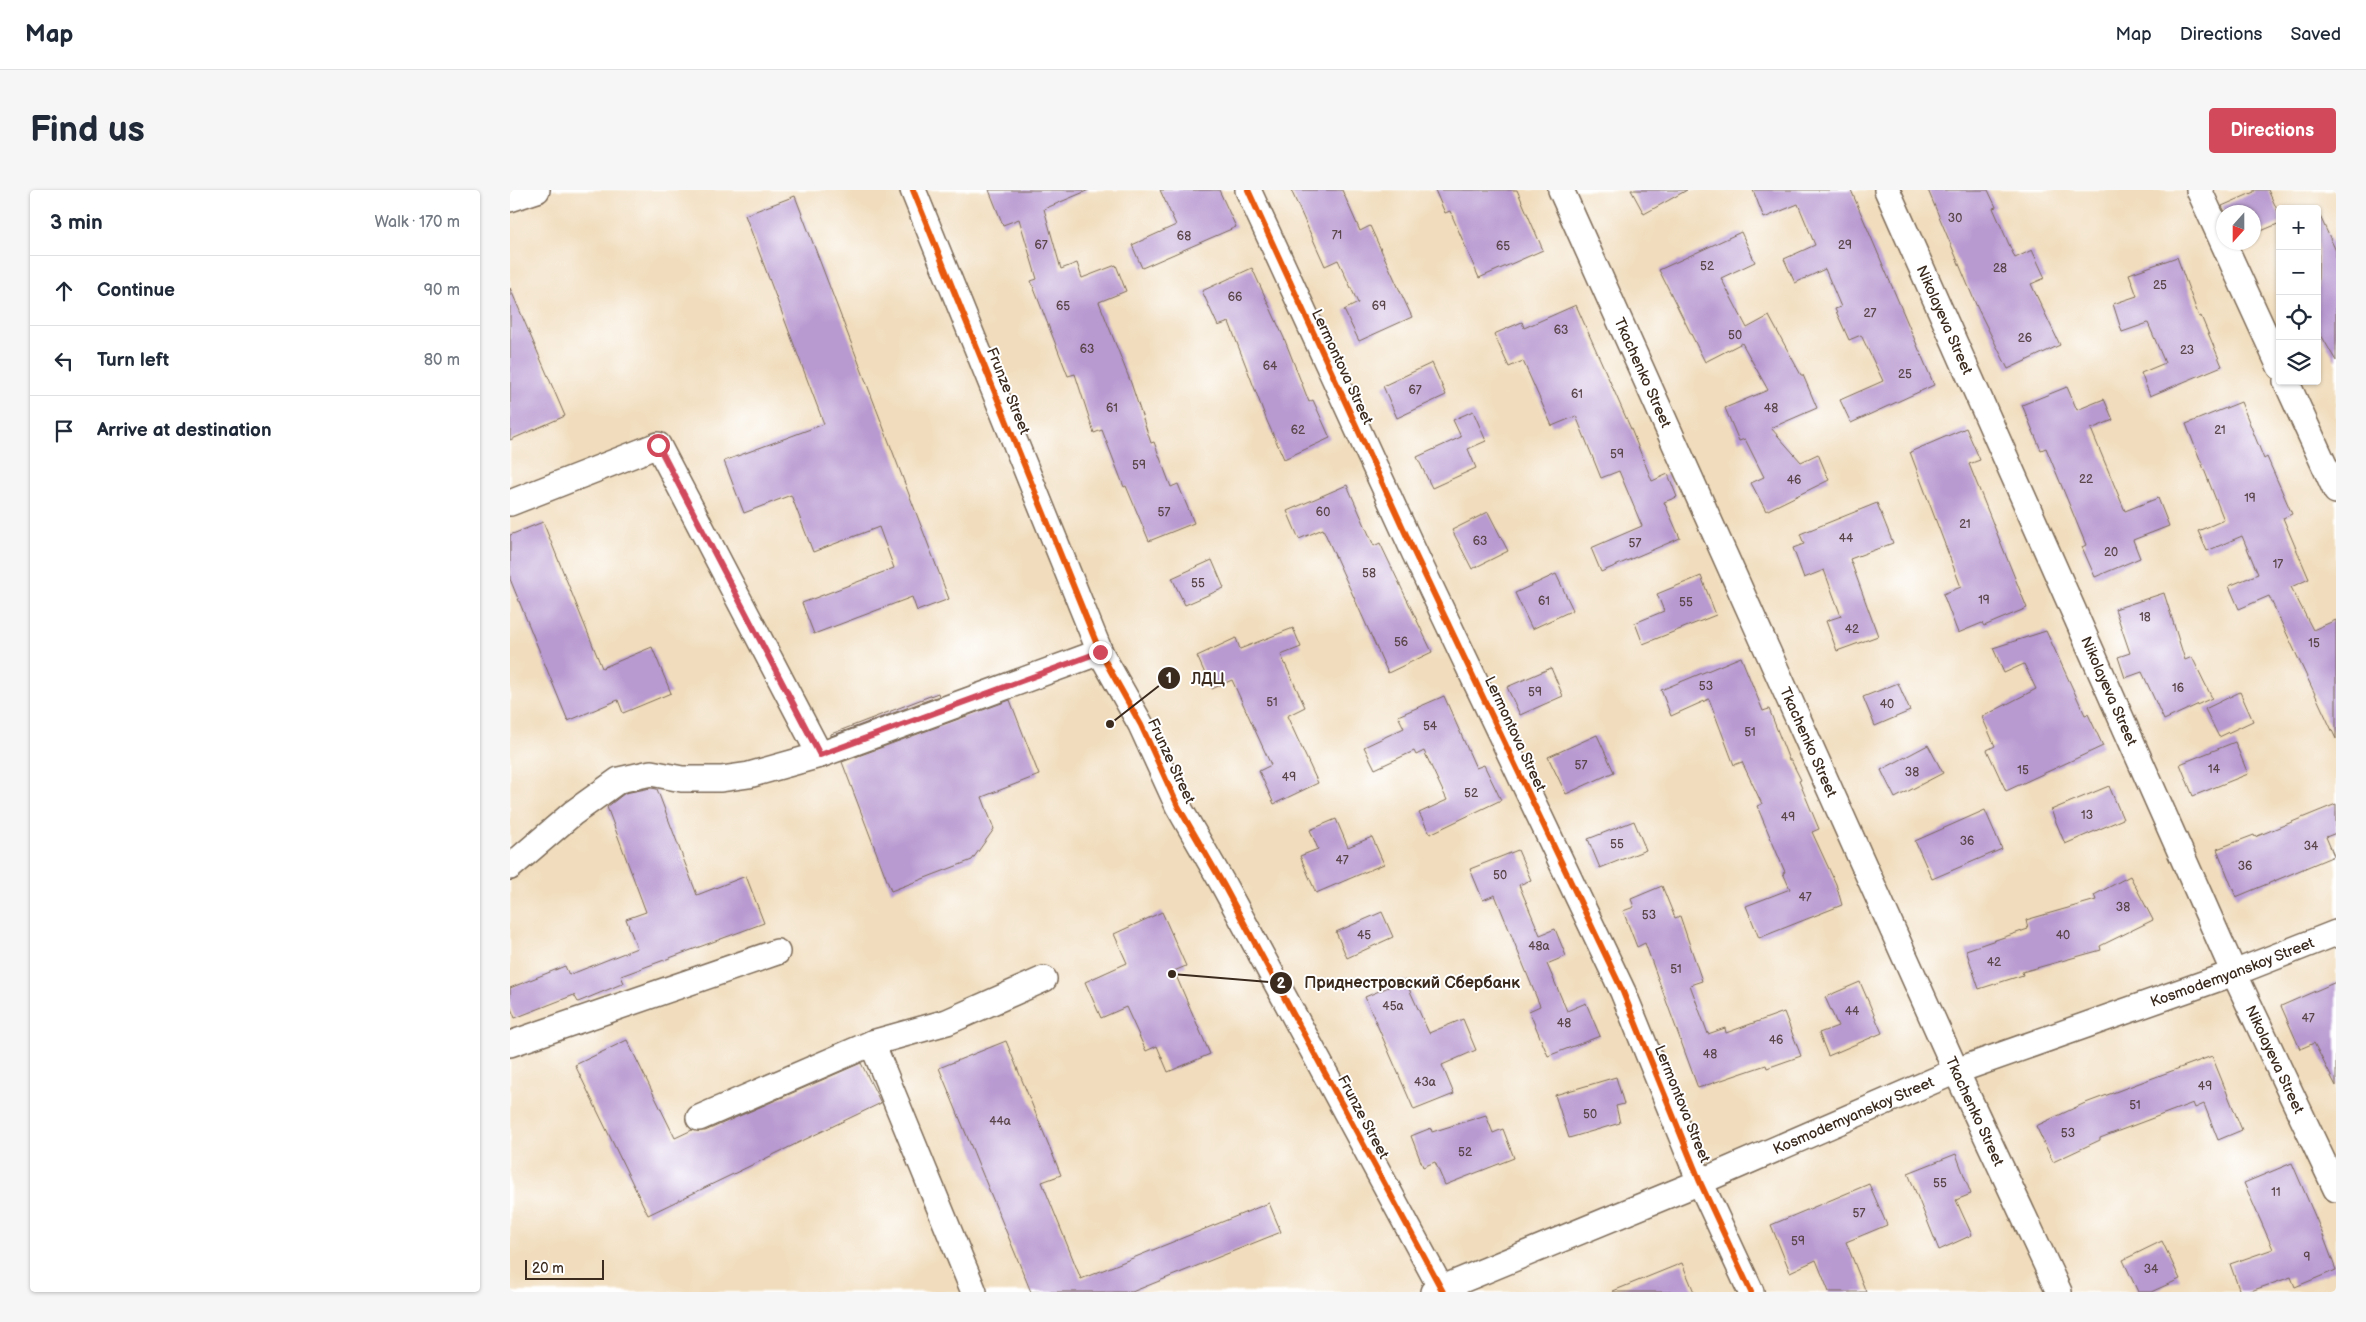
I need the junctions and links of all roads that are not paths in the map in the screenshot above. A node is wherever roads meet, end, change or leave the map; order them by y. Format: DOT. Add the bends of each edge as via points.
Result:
graph roads {
  1 [pos="537,190"];
  2 [pos="913,190"];
  3 [pos="1248,190"];
  4 [pos="1561,190"];
  5 [pos="1887,190"];
  6 [pos="2199,190"];
  7 [pos="510,199"];
  8 [pos="2276,359"];
  9 [pos="2288,385"];
  10 [pos="2336,491"];
  11 [pos="510,503"];
  12 [pos="1100,652"];
  13 [pos="820,755"];
  14 [pos="510,867"];
  15 [pos="2336,933"];
  16 [pos="777,952"];
  17 [pos="2234,973"];
  18 [pos="1044,979"];
  19 [pos="872,1043"];
  20 [pos="510,1044"];
  21 [pos="1956,1071"];
  22 [pos="699,1118"];
  23 [pos="1700,1182"];
  24 [pos="2336,1189"];
  25 [pos="1439,1291"];
  26 [pos="974,1292"];
  27 [pos="1751,1292"];
  28 [pos="2059,1292"];
  1 -- 7 [label="street"];
  2 -- 12 [label="street, Frunze Street"];
  3 -- 23 [label="street, Lermontova Street" via="1414,552 1623,992"];
  4 -- 21 [label="street, Tkachenko Street"];
  5 -- 17 [label="street, Nikolayeva Street"];
  6 -- 8 [label="street"];
  9 -- 10 [label="street"];
  11 -- 13 [label="street" via="658,445"];
  12 -- 13 [label="street"];
  12 -- 25 [label="street, Frunze Street" via="1141,725 1178,806 1223,884"];
  13 -- 14 [label="street" via="749,775 721,779 682,779 651,773 619,780 573,813"];
  15 -- 17 [label="street, Kosmodemyanskoy Street"];
  16 -- 20 [label="street"];
  17 -- 21 [label="street, Kosmodemyanskoy Street"];
  17 -- 24 [label="street, Nikolayeva Street"];
  18 -- 19 [label="street" via="947,1022"];
  19 -- 22 [label="street"];
  19 -- 26 [label="street"];
  21 -- 23 [label="street, Kosmodemyanskoy Street"];
  21 -- 28 [label="street, Tkachenko Street"];
  23 -- 25 [label="street, Kosmodemyanskoy Street"];
  23 -- 27 [label="street, Lermontova Street"];
}
